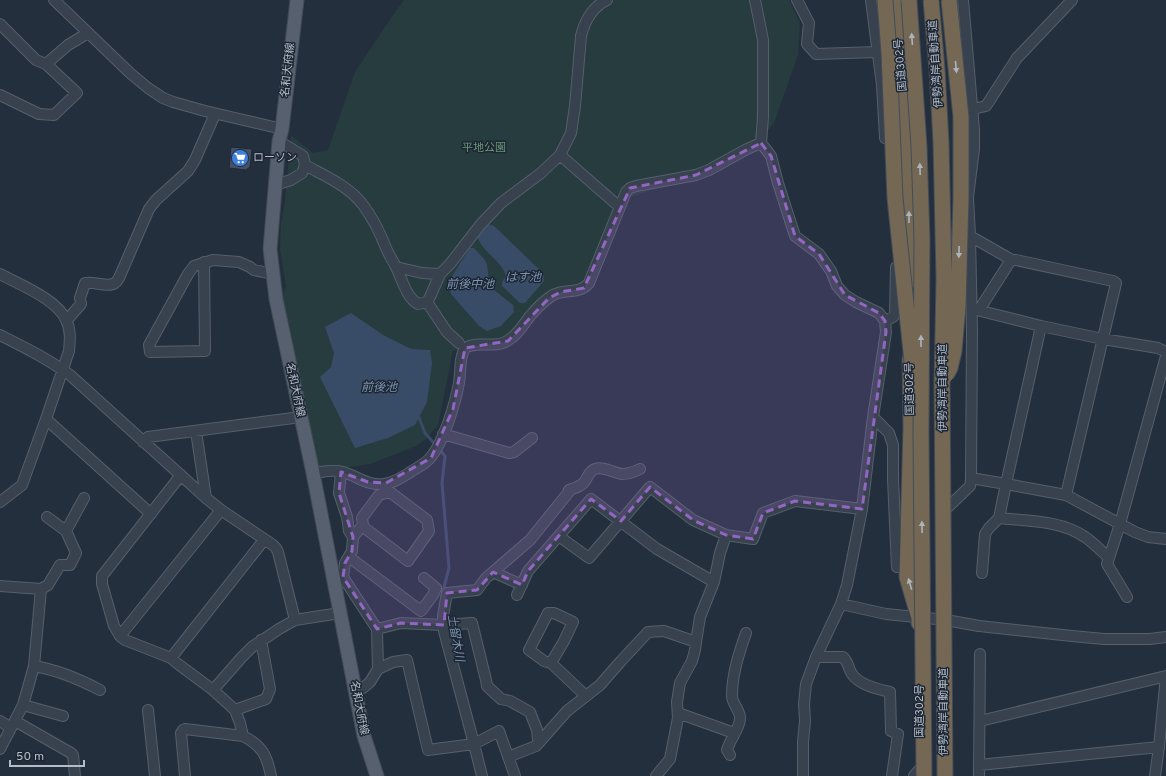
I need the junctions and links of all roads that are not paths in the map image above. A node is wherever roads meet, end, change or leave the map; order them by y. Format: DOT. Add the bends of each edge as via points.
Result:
graph roads {
  1 [pos="54,0"];
  2 [pos="297,0"];
  3 [pos="607,0"];
  4 [pos="755,0"];
  5 [pos="797,0"];
  6 [pos="871,0"];
  7 [pos="885,0"];
  8 [pos="895,0"];
  9 [pos="909,0"];
  10 [pos="932,0"];
  11 [pos="949,0"];
  12 [pos="963,0"];
  13 [pos="1072,0"];
  14 [pos="0,24"];
  15 [pos="88,33"];
  16 [pos="877,52"];
  17 [pos="46,64"];
  18 [pos="0,95"];
  19 [pos="973,109"];
  20 [pos="215,114"];
  21 [pos="280,135"];
  22 [pos="761,143"];
  23 [pos="560,155"];
  24 [pos="305,166"];
  25 [pos="275,185"];
  26 [pos="615,203"];
  27 [pos="970,236"];
  28 [pos="1012,260"];
  29 [pos="204,262"];
  30 [pos="396,268"];
  31 [pos="0,274"];
  32 [pos="273,274"];
  33 [pos="440,274"];
  34 [pos="427,302"];
  35 [pos="975,309"];
  36 [pos="67,320"];
  37 [pos="885,321"];
  38 [pos="1041,326"];
  39 [pos="0,335"];
  40 [pos="1103,339"];
  41 [pos="459,343"];
  42 [pos="1166,352"];
  43 [pos="1166,356"];
  44 [pos="62,370"];
  45 [pos="942,383"];
  46 [pos="301,417"];
  47 [pos="873,417"];
  48 [pos="46,419"];
  49 [pos="196,431"];
  50 [pos="921,434"];
  51 [pos="532,438"];
  52 [pos="143,442"];
  53 [pos="440,443"];
  54 [pos="640,469"];
  55 [pos="341,472"];
  56 [pos="313,473"];
  57 [pos="181,475"];
  58 [pos="971,478"];
  59 [pos="1006,484"];
  60 [pos="1066,495"];
  61 [pos="84,498"];
  62 [pos="206,498"];
  63 [pos="0,502"];
  64 [pos="947,508"];
  65 [pos="862,509"];
  66 [pos="221,510"];
  67 [pos="151,514"];
  68 [pos="47,517"];
  69 [pos="998,518"];
  70 [pos="621,521"];
  71 [pos="1120,524"];
  72 [pos="362,526"];
  73 [pos="66,531"];
  74 [pos="726,535"];
  75 [pos="353,536"];
  76 [pos="560,536"];
  77 [pos="1166,539"];
  78 [pos="264,540"];
  79 [pos="348,557"];
  80 [pos="1109,558"];
  81 [pos="897,567"];
  82 [pos="493,572"];
  83 [pos="982,573"];
  84 [pos="424,578"];
  85 [pos="714,582"];
  86 [pos="522,585"];
  87 [pos="0,586"];
  88 [pos="41,589"];
  89 [pos="517,595"];
  90 [pos="1127,598"];
  91 [pos="841,604"];
  92 [pos="340,613"];
  93 [pos="919,618"];
  94 [pos="295,620"];
  95 [pos="946,620"];
  96 [pos="444,625"];
  97 [pos="377,629"];
  98 [pos="746,633"];
  99 [pos="120,636"];
  100 [pos="1166,637"];
  101 [pos="261,640"];
  102 [pos="696,642"];
  103 [pos="980,654"];
  104 [pos="816,657"];
  105 [pos="172,658"];
  106 [pos="551,663"];
  107 [pos="34,666"];
  108 [pos="378,669"];
  109 [pos="1166,676"];
  110 [pos="100,690"];
  111 [pos="213,690"];
  112 [pos="356,690"];
  113 [pos="586,696"];
  114 [pos="23,705"];
  115 [pos="148,710"];
  116 [pos="235,710"];
  117 [pos="678,713"];
  118 [pos="63,716"];
  119 [pos="0,721"];
  120 [pos="980,721"];
  121 [pos="13,724"];
  122 [pos="734,733"];
  123 [pos="243,736"];
  124 [pos="540,741"];
  125 [pos="471,745"];
  126 [pos="1159,747"];
  127 [pos="0,749"];
  128 [pos="730,755"];
  129 [pos="508,757"];
  130 [pos="980,766"];
  131 [pos="920,774"];
  132 [pos="75,776"];
  133 [pos="155,776"];
  134 [pos="185,776"];
  135 [pos="271,776"];
  136 [pos="377,776"];
  137 [pos="482,776"];
  138 [pos="515,776"];
  139 [pos="656,776"];
  140 [pos="803,776"];
  141 [pos="892,776"];
  142 [pos="946,776"];
  143 [pos="979,776"];
  144 [pos="1154,776"];
  1 -- 15 [label="street"];
  2 -- 21 [label="main road, 名和大府線"];
  3 -- 23 [label="street" via="593,9 584,25 571,133"];
  4 -- 22 [label="street" via="763,40"];
  5 -- 16 [label="street" via="809,23 807,44 816,54"];
  6 -- 16 [label="street"];
  7 -- 50 [label="highway, bridge" via="895,198"];
  93 -- 8 [label="highway, 国道302号, one-way" via="907,577 911,428 909,214 906,118"];
  50 -- 9 [label="highway, 伊勢湾岸自動車道, one-way, bridge" via="922,231"];
  10 -- 45 [label="highway, 伊勢湾岸自動車道, bridge" via="941,142 944,279"];
  10 -- 64 [label="highway" via="943,118 947,238"];
  11 -- 45 [label="highway, one-way, bridge" via="961,117 962,197 954,351 950,368"];
  12 -- 19 [label="street"];
  13 -- 19 [label="street" via="1017,58 986,106"];
  14 -- 17 [label="street" via="36,60"];
  15 -- 17 [label="street" via="68,45"];
  15 -- 20 [label="street" via="130,73 163,98"];
  16 -- 37 [label="street" via="882,85 892,238 897,250 895,314"];
  17 -- 18 [label="street" via="77,93 54,115 39,114"];
  19 -- 27 [label="street" via="974,149 968,197"];
  20 -- 21 [label="street"];
  20 -- 36 [label="street" via="188,171 149,209 119,278 110,285 90,282 85,284 80,298 81,304"];
  21 -- 24 [label="street" via="303,156"];
  21 -- 25 [label="main road, 名和大府線"];
  22 -- 37 [label="street" via="771,156 795,236 819,254 844,295 879,313"];
  22 -- 53 [label="street" via="696,175 630,188 626,192 589,283 584,288 561,292 549,298 508,341 496,345 475,344 465,348 461,355 453,409"];
  23 -- 26 [label="street"];
  23 -- 33 [label="street" via="541,173 500,203"];
  24 -- 25 [label="street" via="302,173 291,180"];
  24 -- 30 [label="street" via="355,196 367,212"];
  25 -- 32 [label="main road, 名和大府線" via="270,249"];
  27 -- 28 [label="street"];
  27 -- 35 [label="street"];
  28 -- 35 [label="street"];
  28 -- 40 [label="street" via="1116,283"];
  29 -- 29 [label="street" via="194,266 188,274 150,345 150,352 205,351"];
  29 -- 32 [label="street" via="239,262 254,270"];
  30 -- 33 [label="street" via="422,274"];
  30 -- 34 [label="street" via="414,302"];
  31 -- 36 [label="street" via="48,300"];
  32 -- 46 [label="main road, 名和大府線"];
  33 -- 34 [label="street"];
  34 -- 41 [label="street" via="447,332"];
  35 -- 38 [label="street"];
  35 -- 58 [label="street"];
  36 -- 44 [label="street" via="70,331 69,351"];
  37 -- 47 [label="street" via="886,332"];
  38 -- 40 [label="street"];
  38 -- 59 [label="street"];
  39 -- 44 [label="street"];
  40 -- 42 [label="street" via="1158,348"];
  40 -- 60 [label="street"];
  43 -- 71 [label="street"];
  44 -- 48 [label="street"];
  44 -- 52 [label="street"];
  45 -- 142 [label="highway, 伊勢湾岸自動車道, bridge"];
  46 -- 49 [label="street"];
  46 -- 56 [label="main road, 名和大府線"];
  47 -- 65 [label="street"];
  47 -- 81 [label="street" via="889,433 893,445"];
  48 -- 63 [label="street" via="22,485"];
  48 -- 67 [label="street"];
  49 -- 52 [label="street" via="148,437"];
  49 -- 62 [label="street"];
  131 -- 50 [label="highway, 伊勢湾岸自動車道, one-way, bridge"];
  51 -- 53 [label="street" via="509,453"];
  52 -- 57 [label="street"];
  53 -- 55 [label="street" via="431,458 423,464 386,483 376,484"];
  54 -- 82 [label="street" via="629,474 601,468 589,473 585,482 569,490 530,540"];
  55 -- 56 [label="street"];
  55 -- 75 [label="street" via="339,493 349,531"];
  56 -- 92 [label="main road, 名和大府線"];
  57 -- 62 [label="street"];
  57 -- 67 [label="street"];
  58 -- 59 [label="street"];
  58 -- 64 [label="street" via="970,486"];
  59 -- 60 [label="street"];
  59 -- 69 [label="street"];
  60 -- 71 [label="street"];
  61 -- 73 [label="street"];
  62 -- 66 [label="street"];
  64 -- 95 [label="highway"];
  65 -- 74 [label="street" via="795,501 763,513 753,540"];
  65 -- 91 [label="street"];
  66 -- 78 [label="street"];
  66 -- 99 [label="street"];
  67 -- 99 [label="street" via="102,576 114,626"];
  68 -- 73 [label="street"];
  69 -- 80 [label="street" via="1050,523 1073,530 1086,537"];
  69 -- 83 [label="street" via="985,534"];
  70 -- 74 [label="street" via="650,488 693,520"];
  70 -- 76 [label="street" via="589,558"];
  70 -- 76 [label="street" via="592,499"];
  70 -- 85 [label="street" via="657,549"];
  71 -- 77 [label="street" via="1148,537"];
  71 -- 80 [label="street"];
  72 -- 72 [label="street" via="362,518 379,496 390,492 427,520 428,531 408,561"];
  72 -- 75 [label="street"];
  73 -- 88 [label="street" via="76,553 70,565 60,565 48,586"];
  74 -- 85 [label="street"];
  75 -- 79 [label="street" via="352,552"];
  76 -- 86 [label="street" via="528,572"];
  78 -- 94 [label="street" via="276,548"];
  78 -- 105 [label="street"];
  79 -- 84 [label="street" via="421,611 436,588"];
  79 -- 97 [label="street" via="343,578"];
  80 -- 90 [label="street" via="1107,564"];
  82 -- 86 [label="street"];
  82 -- 96 [label="street" via="477,590 447,593"];
  85 -- 102 [label="street" via="700,617"];
  86 -- 89 [label="street"];
  87 -- 88 [label="street"];
  88 -- 107 [label="street"];
  91 -- 93 [label="street"];
  91 -- 104 [label="street"];
  92 -- 94 [label="street"];
  92 -- 112 [label="main road, 名和大府線"];
  93 -- 95 [label="street"];
  93 -- 131 [label="highway, 国道302号"];
  94 -- 101 [label="street"];
  95 -- 100 [label="street" via="1104,639"];
  95 -- 142 [label="highway"];
  96 -- 97 [label="street" via="401,623"];
  96 -- 124 [label="street" via="472,623 487,686 501,699 530,712"];
  96 -- 125 [label="street"];
  97 -- 108 [label="street"];
  98 -- 122 [label="street" via="735,669 732,696 740,718"];
  99 -- 105 [label="street" via="130,643"];
  101 -- 111 [label="street"];
  101 -- 116 [label="street" via="269,693 266,699"];
  102 -- 113 [label="street" via="664,631 648,632 600,685"];
  102 -- 117 [label="street" via="692,661 680,683 676,702"];
  103 -- 120 [label="street"];
  104 -- 140 [label="street" via="806,684"];
  104 -- 141 [label="street" via="843,657 856,678 867,685 890,692 891,732 898,734"];
  105 -- 111 [label="street"];
  106 -- 106 [label="street" via="529,650 548,613 554,613 573,622"];
  106 -- 113 [label="street"];
  107 -- 110 [label="street" via="73,676"];
  107 -- 114 [label="street"];
  108 -- 112 [label="street" via="370,682"];
  108 -- 125 [label="street" via="393,662 407,660 428,750"];
  109 -- 120 [label="street"];
  109 -- 126 [label="street"];
  111 -- 116 [label="street"];
  112 -- 136 [label="main road, 名和大府線" via="364,736"];
  113 -- 124 [label="street" via="567,711"];
  114 -- 118 [label="street"];
  114 -- 121 [label="street"];
  115 -- 133 [label="street"];
  116 -- 123 [label="street"];
  117 -- 122 [label="street"];
  117 -- 139 [label="street" via="670,759"];
  119 -- 121 [label="street"];
  120 -- 130 [label="street"];
  121 -- 127 [label="street"];
  121 -- 132 [label="street" via="71,752"];
  122 -- 128 [label="street" via="727,750"];
  123 -- 134 [label="street" via="183,730 181,732"];
  123 -- 135 [label="street" via="259,746"];
  124 -- 129 [label="street" via="536,746"];
  125 -- 129 [label="street" via="498,731"];
  125 -- 137 [label="street"];
  126 -- 130 [label="street"];
  126 -- 144 [label="street"];
  129 -- 138 [label="street"];
  130 -- 143 [label="street"];
}
